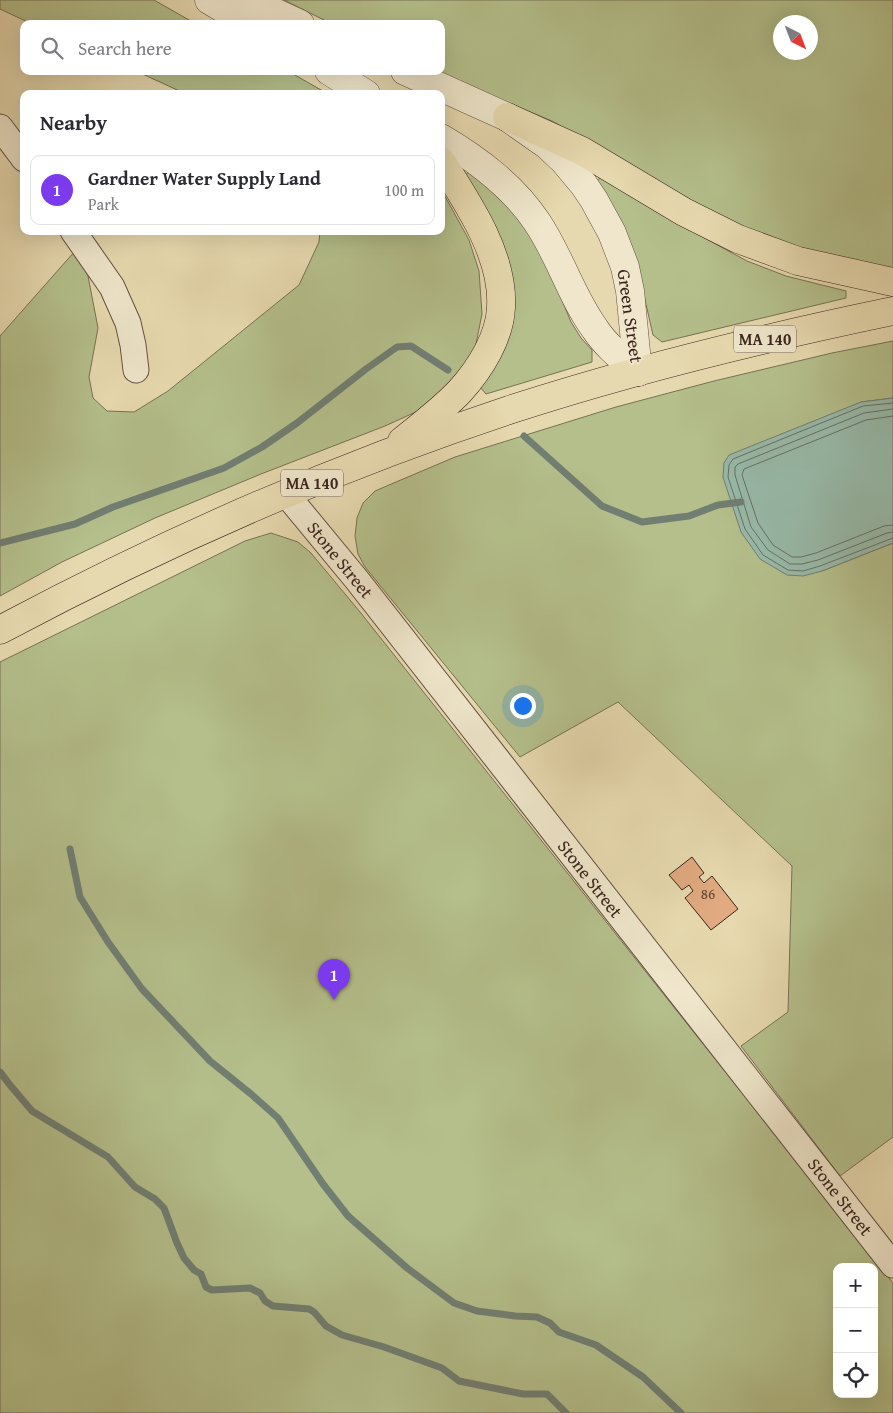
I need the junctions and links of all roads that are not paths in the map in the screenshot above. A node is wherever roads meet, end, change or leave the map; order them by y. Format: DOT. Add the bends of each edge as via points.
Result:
graph roads {
  1 [pos="208,0"];
  2 [pos="248,0"];
  3 [pos="242,20"];
  4 [pos="291,20"];
  5 [pos="335,75"];
  6 [pos="414,75"];
  7 [pos="360,90"];
  8 [pos="507,117"];
  9 [pos="0,126"];
  10 [pos="445,140"];
  11 [pos="20,154"];
  12 [pos="445,168"];
  13 [pos="76,235"];
  14 [pos="893,282"];
  15 [pos="893,311"];
  16 [pos="136,370"];
  17 [pos="638,372"];
  18 [pos="386,454"];
  19 [pos="286,494"];
  20 [pos="0,630"];
  21 [pos="893,1265"];
  1 -- 3 [label="street"];
  2 -- 4 [label="street"];
  5 -- 7 [label="street"];
  6 -- 8 [label="street, Green Street"];
  8 -- 14 [label="highway" via="582,151 684,212 738,239 798,261"];
  8 -- 17 [label="street, Green Street" via="535,134 560,157 584,185 612,233 630,291"];
  9 -- 11 [label="street"];
  10 -- 17 [label="street, Green Street" via="493,174 523,203 551,245 578,303 594,328"];
  12 -- 18 [label="highway" via="485,237 498,276 501,309 496,330 476,371 440,409"];
  13 -- 16 [label="street" via="112,287 128,323"];
  15 -- 17 [label="highway, Green Street / MA 140"];
  17 -- 18 [label="highway, MA 140" via="508,411"];
  18 -- 19 [label="highway, MA 140"];
  19 -- 20 [label="highway, MA 140" via="183,539"];
  19 -- 21 [label="street, Stone Street" via="357,580"];
}
